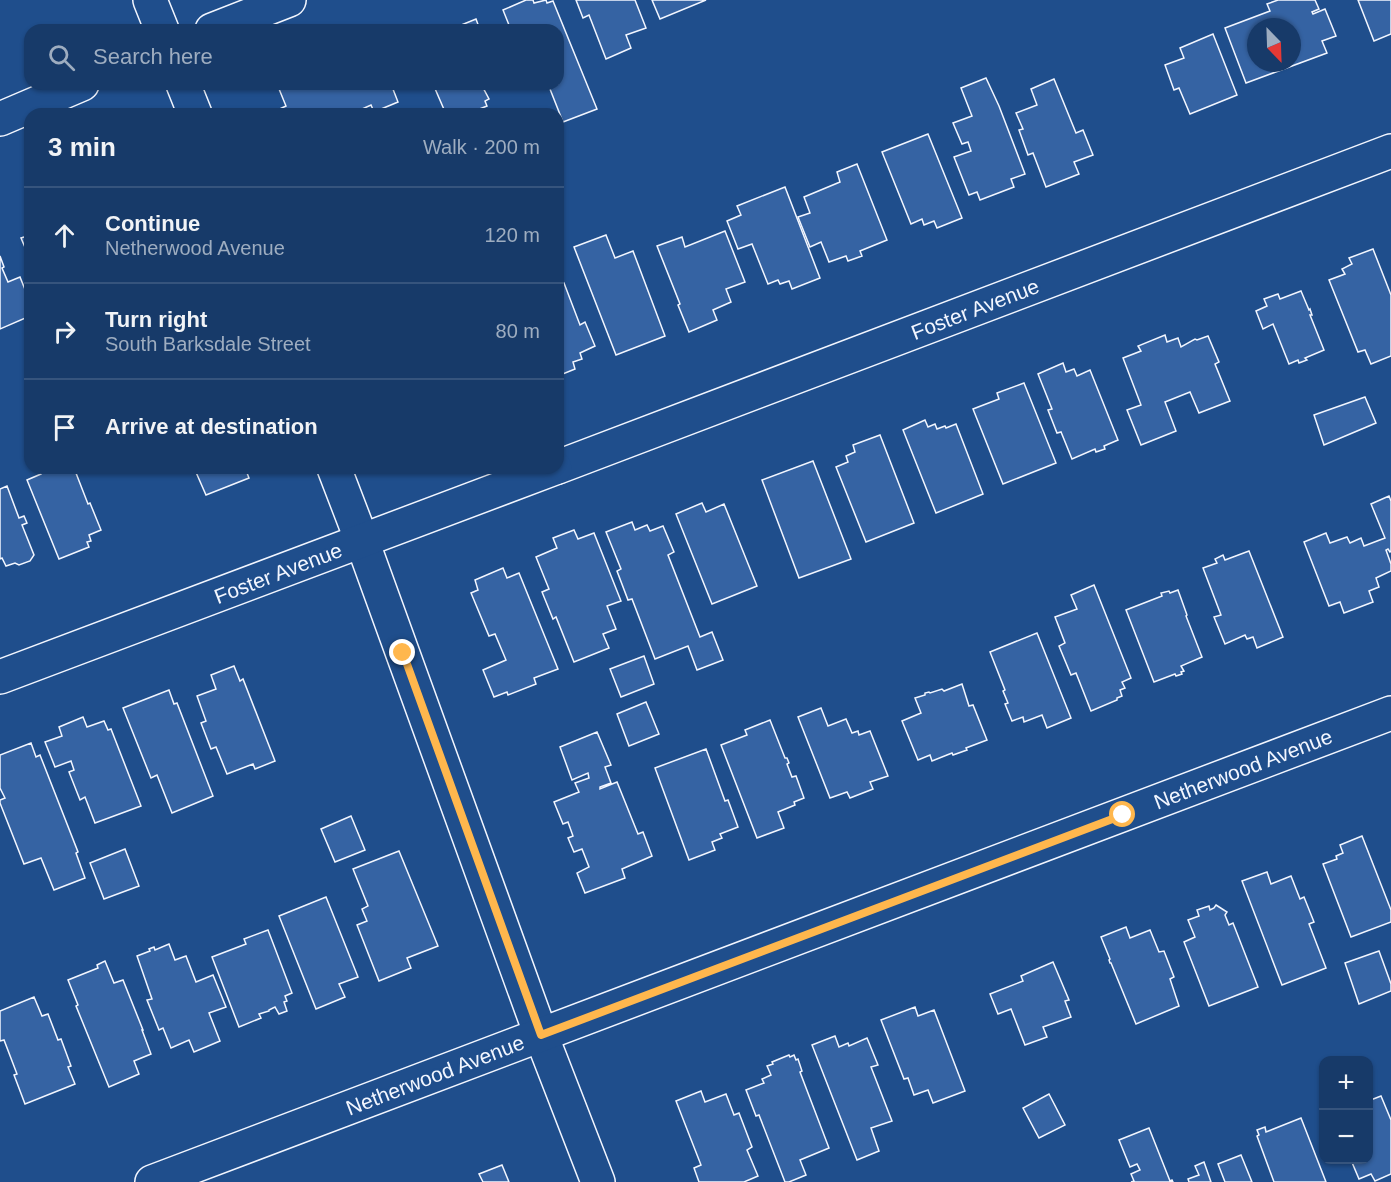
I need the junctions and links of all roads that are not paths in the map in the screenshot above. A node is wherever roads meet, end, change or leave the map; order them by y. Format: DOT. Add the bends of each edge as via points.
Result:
graph roads {
  1 [pos="150,0"];
  2 [pos="289,0"];
  3 [pos="160,24"];
  4 [pos="227,24"];
  5 [pos="68,90"];
  6 [pos="185,90"];
  7 [pos="26,108"];
  8 [pos="193,108"];
  9 [pos="24,109"];
  10 [pos="0,119"];
  11 [pos="1391,151"];
  12 [pos="564,464"];
  13 [pos="335,474"];
  14 [pos="538,474"];
  15 [pos="362,541"];
  16 [pos="0,677"];
  17 [pos="1391,713"];
  18 [pos="541,1035"];
  19 [pos="152,1182"];
  20 [pos="598,1182"];
  1 -- 3 [label="street"];
  2 -- 4 [label="street"];
  5 -- 7 [label="street"];
  6 -- 8 [label="street"];
  9 -- 10 [label="street"];
  11 -- 12 [label="street, Foster Avenue"];
  13 -- 15 [label="street"];
  14 -- 15 [label="street, Foster Avenue"];
  15 -- 16 [label="street, Foster Avenue"];
  15 -- 18 [label="street"];
  17 -- 18 [label="street, Netherwood Avenue"];
  18 -- 19 [label="street, Netherwood Avenue"];
  18 -- 20 [label="street"];
}
